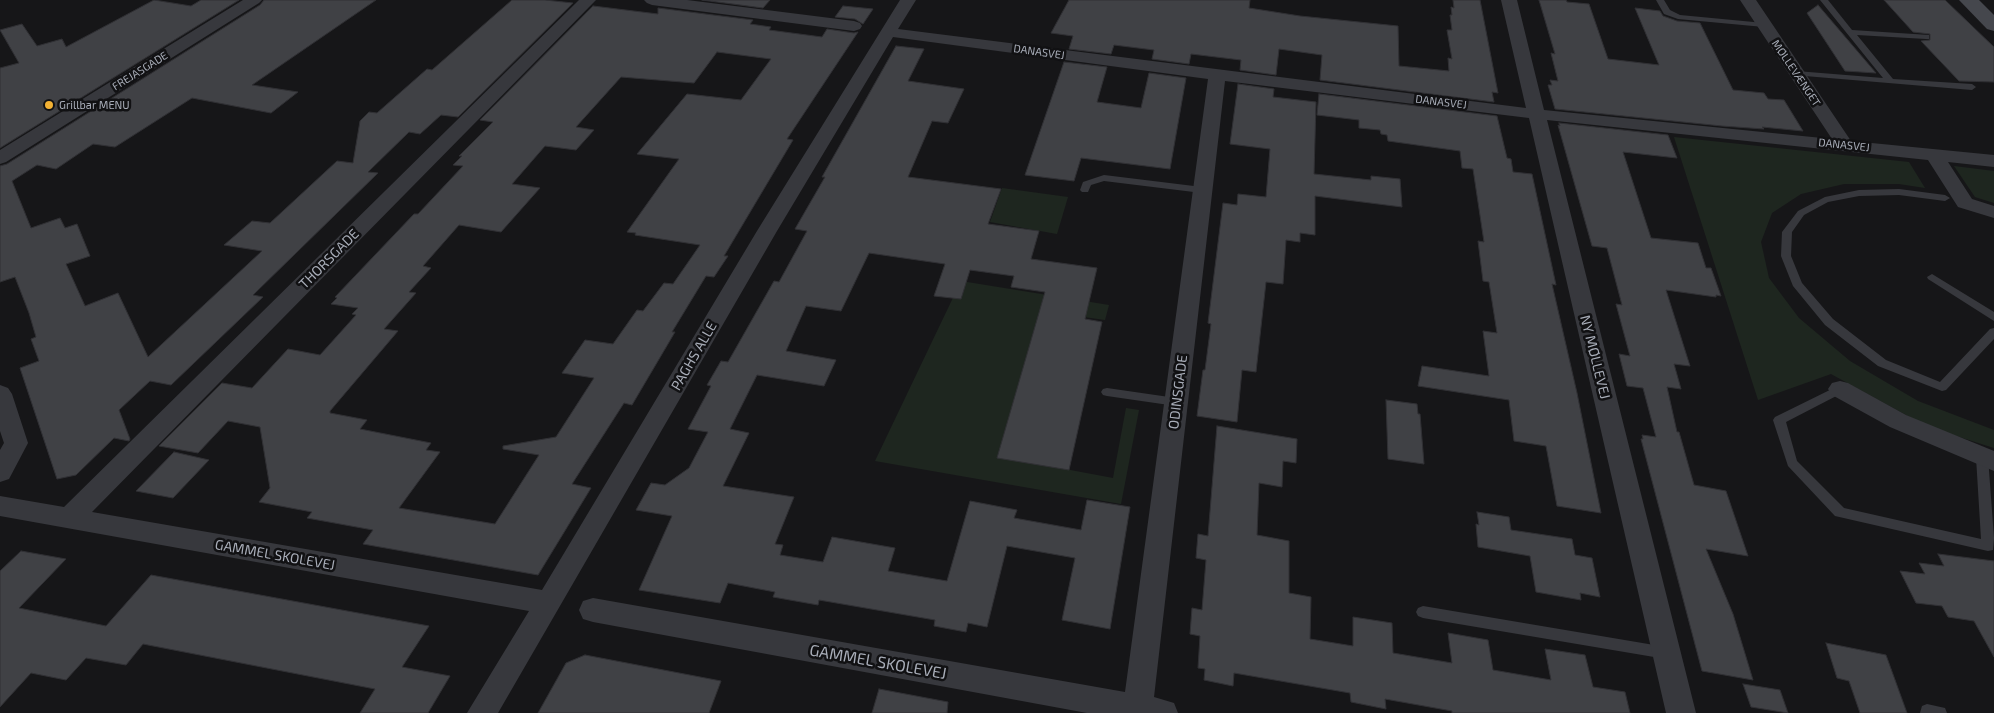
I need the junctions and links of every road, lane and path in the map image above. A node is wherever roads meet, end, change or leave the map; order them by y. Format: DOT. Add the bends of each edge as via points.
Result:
graph roads {
  1 [pos="254,0"];
  2 [pos="588,0"];
  3 [pos="652,0"];
  4 [pos="908,0"];
  5 [pos="1509,0"];
  6 [pos="1660,0"];
  7 [pos="1748,0"];
  8 [pos="1824,0"];
  9 [pos="1968,0"];
  10 [pos="1764,25"];
  11 [pos="1994,25"];
  12 [pos="854,26"];
  13 [pos="889,32"];
  14 [pos="1850,32"];
  15 [pos="1926,37"];
  16 [pos="1796,73"];
  17 [pos="1217,75"];
  18 [pos="1890,81"];
  19 [pos="1972,87"];
  20 [pos="1536,114"];
  21 [pos="1845,145"];
  22 [pos="1926,154"];
  23 [pos="0,158"];
  24 [pos="1994,161"];
  25 [pos="1085,190"];
  26 [pos="1202,190"];
  27 [pos="1945,198"];
  28 [pos="1965,203"];
  29 [pos="1994,212"];
  30 [pos="1932,277"];
  31 [pos="1994,317"];
  32 [pos="1994,332"];
  33 [pos="1840,389"];
  34 [pos="1107,392"];
  35 [pos="0,394"];
  36 [pos="1176,402"];
  37 [pos="1988,459"];
  38 [pos="0,472"];
  39 [pos="0,506"];
  40 [pos="69,518"];
  41 [pos="549,603"];
  42 [pos="593,610"];
  43 [pos="1423,612"];
  44 [pos="1666,653"];
  45 [pos="1151,711"];
  46 [pos="482,713"];
  47 [pos="1681,713"];
  1 -- 23 [label="street, FREJASGADE"];
  2 -- 40 [label="street, THORSGADE"];
  3 -- 12 [label="street"];
  4 -- 13 [label="street, PAGHS ALLE"];
  5 -- 20 [label="street, NY MØLLEVEJ"];
  6 -- 10 [label="lane" via="1667,12 1678,17"];
  7 -- 10 [label="street, MØLLEVÆNGET"];
  8 -- 14 [label="lane"];
  9 -- 11 [label="street"];
  10 -- 16 [label="street, MØLLEVÆNGET"];
  13 -- 17 [label="street, DANASVEJ"];
  13 -- 41 [label="street, PAGHS ALLE" via="767,231"];
  14 -- 15 [label="lane"];
  14 -- 18 [label="lane"];
  16 -- 18 [label="lane"];
  16 -- 21 [label="street, MØLLEVÆNGET"];
  17 -- 20 [label="street, DANASVEJ"];
  17 -- 26 [label="street, ODINSGADE"];
  18 -- 19 [label="lane"];
  20 -- 21 [label="street, DANASVEJ"];
  20 -- 44 [label="street, NY MØLLEVEJ"];
  21 -- 22 [label="street, DANASVEJ"];
  22 -- 24 [label="street, DANASVEJ"];
  22 -- 27 [label="street"];
  22 -- 28 [label="street"];
  25 -- 26 [label="lane" via="1086,184 1104,178"];
  26 -- 36 [label="street, ODINSGADE"];
  27 -- 28 [label="street"];
  27 -- 32 [label="lane" via="1883,192 1825,200 1801,213 1787,232 1786,256 1797,284 1829,322 1882,362 1942,387"];
  28 -- 29 [label="street"];
  30 -- 31 [label="lane"];
  33 -- 37 [label="street" via="1898,421"];
  33 -- 37 [label="lane" via="1779,420 1792,463 1840,512 1988,546"];
  34 -- 36 [label="lane"];
  35 -- 38 [label="street" via="16,443"];
  36 -- 45 [label="street, ODINSGADE"];
  39 -- 40 [label="street, GAMMEL SKOLEVEJ"];
  40 -- 41 [label="street, GAMMEL SKOLEVEJ"];
  41 -- 46 [label="street, PAGHS ALLE"];
  42 -- 45 [label="street, GAMMEL SKOLEVEJ"];
  43 -- 44 [label="lane"];
  44 -- 47 [label="street, NY MØLLEVEJ"];
}
